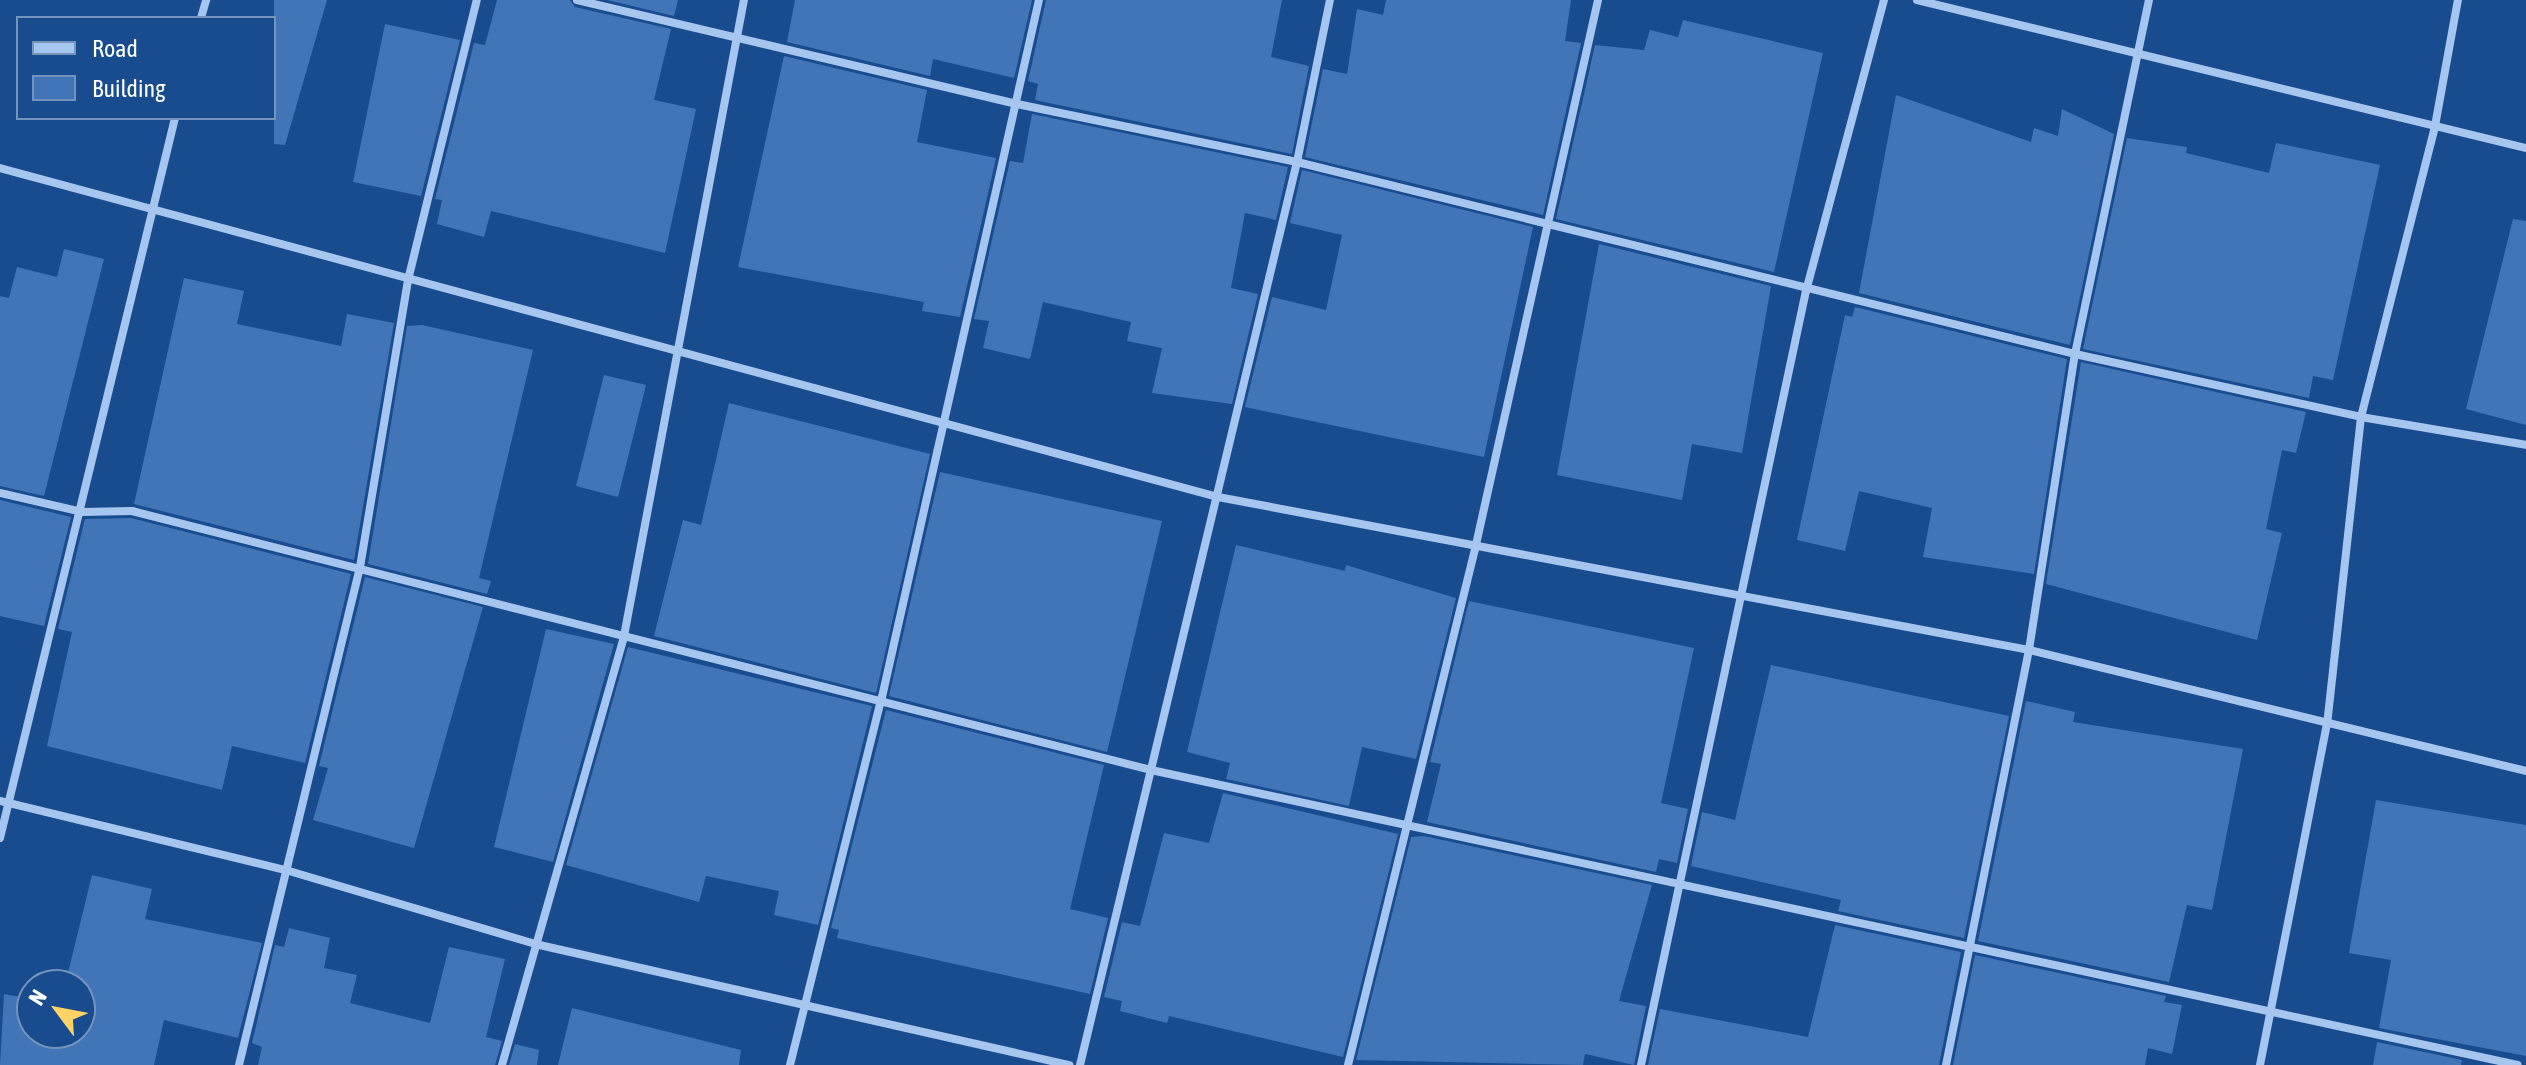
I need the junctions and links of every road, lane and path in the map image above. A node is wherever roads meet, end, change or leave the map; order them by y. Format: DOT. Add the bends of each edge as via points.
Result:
graph roads {
  1 [pos="477,0"];
  2 [pos="577,0"];
  3 [pos="744,0"];
  4 [pos="1039,0"];
  5 [pos="1330,0"];
  6 [pos="1598,0"];
  7 [pos="1884,0"];
  8 [pos="1917,0"];
  9 [pos="2149,0"];
  10 [pos="2458,0"];
  11 [pos="736,38"];
  12 [pos="2137,49"];
  13 [pos="1017,104"];
  14 [pos="174,120"];
  15 [pos="2435,126"];
  16 [pos="2526,148"];
  17 [pos="1297,162"];
  18 [pos="0,168"];
  19 [pos="153,205"];
  20 [pos="1550,229"];
  21 [pos="408,280"];
  22 [pos="1806,291"];
  23 [pos="679,349"];
  24 [pos="2075,354"];
  25 [pos="2361,417"];
  26 [pos="942,420"];
  27 [pos="2526,445"];
  28 [pos="0,493"];
  29 [pos="1218,497"];
  30 [pos="82,512"];
  31 [pos="1475,549"];
  32 [pos="360,567"];
  33 [pos="1739,597"];
  34 [pos="624,636"];
  35 [pos="2029,650"];
  36 [pos="882,697"];
  37 [pos="2327,725"];
  38 [pos="1151,770"];
  39 [pos="2526,771"];
  40 [pos="4,802"];
  41 [pos="1405,827"];
  42 [pos="0,838"];
  43 [pos="289,871"];
  44 [pos="1682,884"];
  45 [pos="535,944"];
  46 [pos="1971,952"];
  47 [pos="802,1009"];
  48 [pos="2272,1011"];
  49 [pos="239,1065"];
  50 [pos="502,1065"];
  51 [pos="790,1065"];
  52 [pos="1069,1065"];
  53 [pos="1080,1065"];
  54 [pos="1348,1065"];
  55 [pos="1641,1065"];
  56 [pos="1946,1065"];
  57 [pos="2260,1065"];
  58 [pos="2518,1065"];
  1 -- 21 [label="street"];
  2 -- 11 [label="street"];
  3 -- 11 [label="street"];
  4 -- 13 [label="street"];
  5 -- 17 [label="street"];
  6 -- 20 [label="street"];
  7 -- 22 [label="street"];
  8 -- 12 [label="street"];
  9 -- 12 [label="street"];
  10 -- 15 [label="street"];
  11 -- 13 [label="street"];
  11 -- 23 [label="street"];
  12 -- 15 [label="street"];
  12 -- 24 [label="street"];
  13 -- 17 [label="street"];
  13 -- 26 [label="street"];
  14 -- 19 [label="street"];
  15 -- 16 [label="street"];
  15 -- 25 [label="street"];
  17 -- 20 [label="street"];
  17 -- 29 [label="street"];
  18 -- 19 [label="street"];
  19 -- 21 [label="street"];
  19 -- 30 [label="street"];
  20 -- 22 [label="street"];
  20 -- 31 [label="street"];
  21 -- 23 [label="street"];
  21 -- 32 [label="street"];
  22 -- 24 [label="street"];
  22 -- 33 [label="street"];
  23 -- 26 [label="street"];
  23 -- 34 [label="street"];
  24 -- 25 [label="street"];
  24 -- 35 [label="street"];
  25 -- 27 [label="street"];
  25 -- 37 [label="street"];
  26 -- 29 [label="street"];
  26 -- 36 [label="street"];
  28 -- 30 [label="street"];
  29 -- 31 [label="street"];
  29 -- 38 [label="street"];
  30 -- 32 [label="street" via="132,511"];
  30 -- 40 [label="street"];
  31 -- 33 [label="street"];
  31 -- 41 [label="street"];
  32 -- 34 [label="street"];
  32 -- 43 [label="street"];
  33 -- 35 [label="street"];
  33 -- 44 [label="street"];
  34 -- 36 [label="street"];
  34 -- 45 [label="street"];
  35 -- 37 [label="street"];
  35 -- 46 [label="street"];
  36 -- 38 [label="street"];
  36 -- 47 [label="street"];
  37 -- 39 [label="street"];
  37 -- 48 [label="street"];
  38 -- 41 [label="street"];
  38 -- 53 [label="street"];
  40 -- 42 [label="street"];
  40 -- 43 [label="street"];
  41 -- 44 [label="street"];
  41 -- 54 [label="street"];
  43 -- 45 [label="street"];
  43 -- 49 [label="street"];
  44 -- 46 [label="street"];
  44 -- 55 [label="street"];
  45 -- 47 [label="street"];
  45 -- 50 [label="street"];
  46 -- 48 [label="street"];
  46 -- 56 [label="street"];
  47 -- 51 [label="street"];
  47 -- 52 [label="street"];
  48 -- 57 [label="street"];
  48 -- 58 [label="street"];
}
